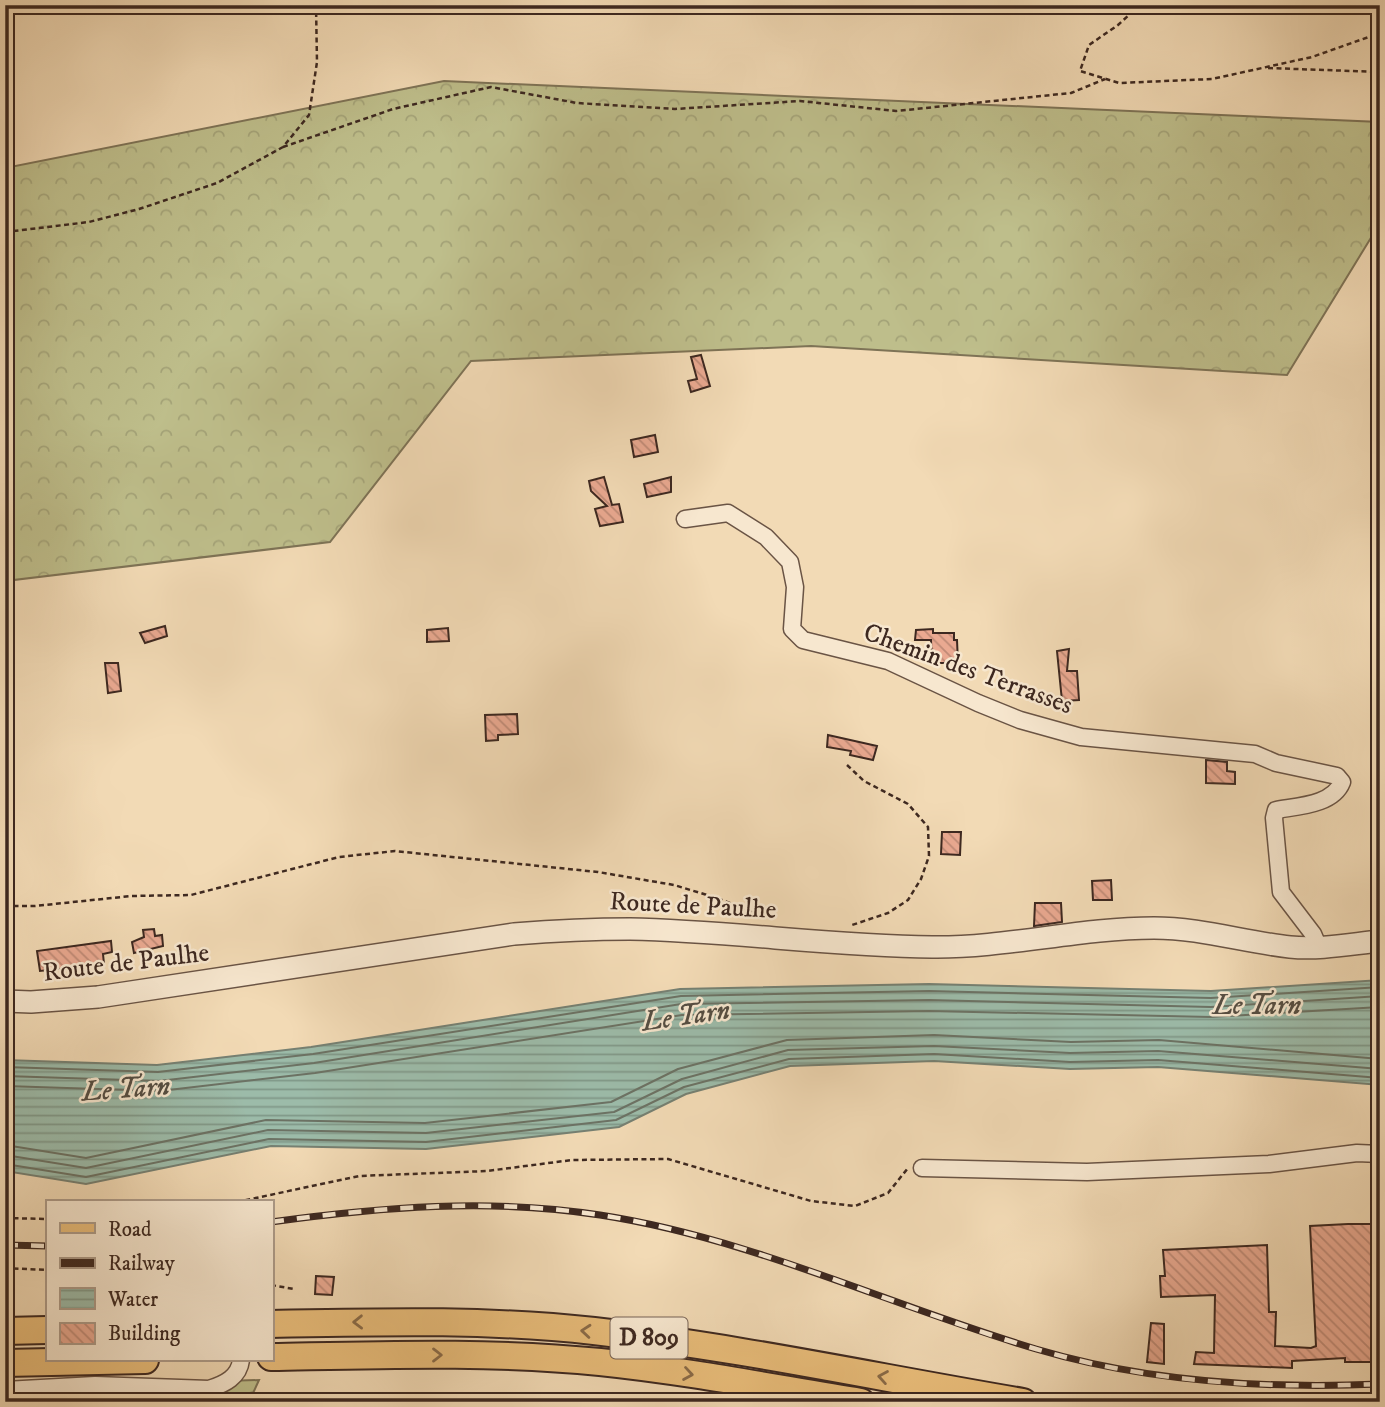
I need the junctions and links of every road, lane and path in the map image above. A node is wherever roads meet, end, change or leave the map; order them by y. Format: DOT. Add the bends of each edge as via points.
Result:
graph roads {
  1 [pos="316,5"];
  2 [pos="1139,5"];
  3 [pos="1380,33"];
  4 [pos="1262,68"];
  5 [pos="1380,72"];
  6 [pos="1105,79"];
  7 [pos="284,147"];
  8 [pos="5,232"];
  9 [pos="685,519"];
  10 [pos="847,765"];
  11 [pos="5,906"];
  12 [pos="780,924"];
  13 [pos="851,925"];
  14 [pos="1380,941"];
  15 [pos="1319,948"];
  16 [pos="5,1001"];
  17 [pos="1380,1154"];
  18 [pos="922,1168"];
  19 [pos="246,1200"];
  20 [pos="5,1219"];
  21 [pos="46,1219"];
  22 [pos="5,1268"];
  23 [pos="46,1270"];
  24 [pos="273,1285"];
  25 [pos="294,1289"];
  26 [pos="273,1324"];
  27 [pos="46,1330"];
  28 [pos="5,1331"];
  29 [pos="273,1357"];
  30 [pos="52,1362"];
  31 [pos="241,1362"];
  32 [pos="5,1363"];
  33 [pos="5,1390"];
  34 [pos="861,1402"];
  35 [pos="1023,1402"];
  1 -- 7 [label="path" via="317,62 309,116"];
  2 -- 6 [label="path" via="1089,45 1080,71"];
  3 -- 4 [label="path" via="1312,57"];
  4 -- 5 [label="path"];
  4 -- 6 [label="path" via="1212,79 1119,83"];
  6 -- 7 [label="path" via="1071,93 896,111 800,101 676,109 578,103 491,87 393,109"];
  7 -- 8 [label="path" via="217,183 139,209 89,222"];
  9 -- 15 [label="street, Chemin des Terrasses" via="728,513 774,545 790,562 795,587 792,629 803,640 888,660 999,712 1081,737 1255,754 1337,776 1342,782 1339,790 1325,800 1276,810 1274,818 1281,892"];
  10 -- 13 [label="path" via="864,782 908,804 928,828 929,856 908,900 888,913"];
  11 -- 12 [label="path" via="191,895 338,857 395,851 661,883 718,898"];
  14 -- 15 [label="street, Route de Paulhe"];
  15 -- 16 [label="street, Route de Paulhe" via="1152,928 932,947 570,929 98,997"];
  17 -- 18 [label="street" via="1087,1172"];
  18 -- 19 [label="path" via="906,1168 888,1193 855,1206 811,1201 668,1159 572,1160 487,1171 359,1176"];
  20 -- 21 [label="path"];
  22 -- 23 [label="path"];
  24 -- 25 [label="path"];
  35 -- 26 [label="main road, D 809, one-way" via="674,1341 591,1331 441,1322"];
  27 -- 28 [label="main road"];
  29 -- 34 [label="main road, D 809, one-way" via="449,1355 598,1362"];
  30 -- 32 [label="main road"];
  31 -- 33 [label="street" via="233,1377 209,1389 95,1385"];
}
